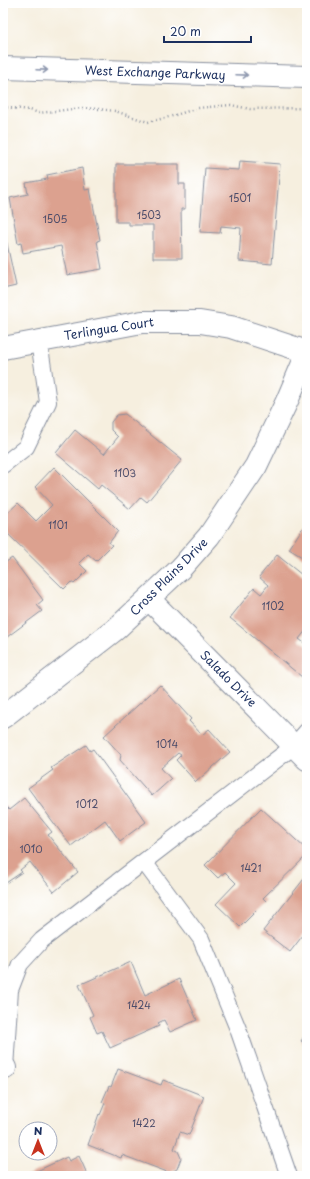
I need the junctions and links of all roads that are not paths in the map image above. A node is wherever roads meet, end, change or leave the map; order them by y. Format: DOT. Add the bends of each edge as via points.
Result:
graph roads {
  1 [pos="3,68"];
  2 [pos="307,77"];
  3 [pos="39,341"];
  4 [pos="3,348"];
  5 [pos="307,353"];
  6 [pos="3,465"];
  7 [pos="149,599"];
  8 [pos="3,717"];
  9 [pos="303,745"];
  10 [pos="144,862"];
  11 [pos="4,1068"];
  12 [pos="289,1176"];
  1 -- 2 [label="street, West Exchange Parkway, one-way"];
  3 -- 4 [label="street, Terlingua Court"];
  3 -- 5 [label="street, Terlingua Court" via="142,322 200,322 231,327"];
  3 -- 6 [label="lane" via="48,402 26,447"];
  5 -- 7 [label="street, Cross Plains Drive" via="256,466 209,536"];
  7 -- 8 [label="street, Cross Plains Drive" via="116,629"];
  7 -- 9 [label="street, Salado Drive"];
  9 -- 10 [label="lane"];
  10 -- 11 [label="lane" via="42,940 20,964 10,990"];
  10 -- 12 [label="lane" via="201,939 238,1029"];
}
